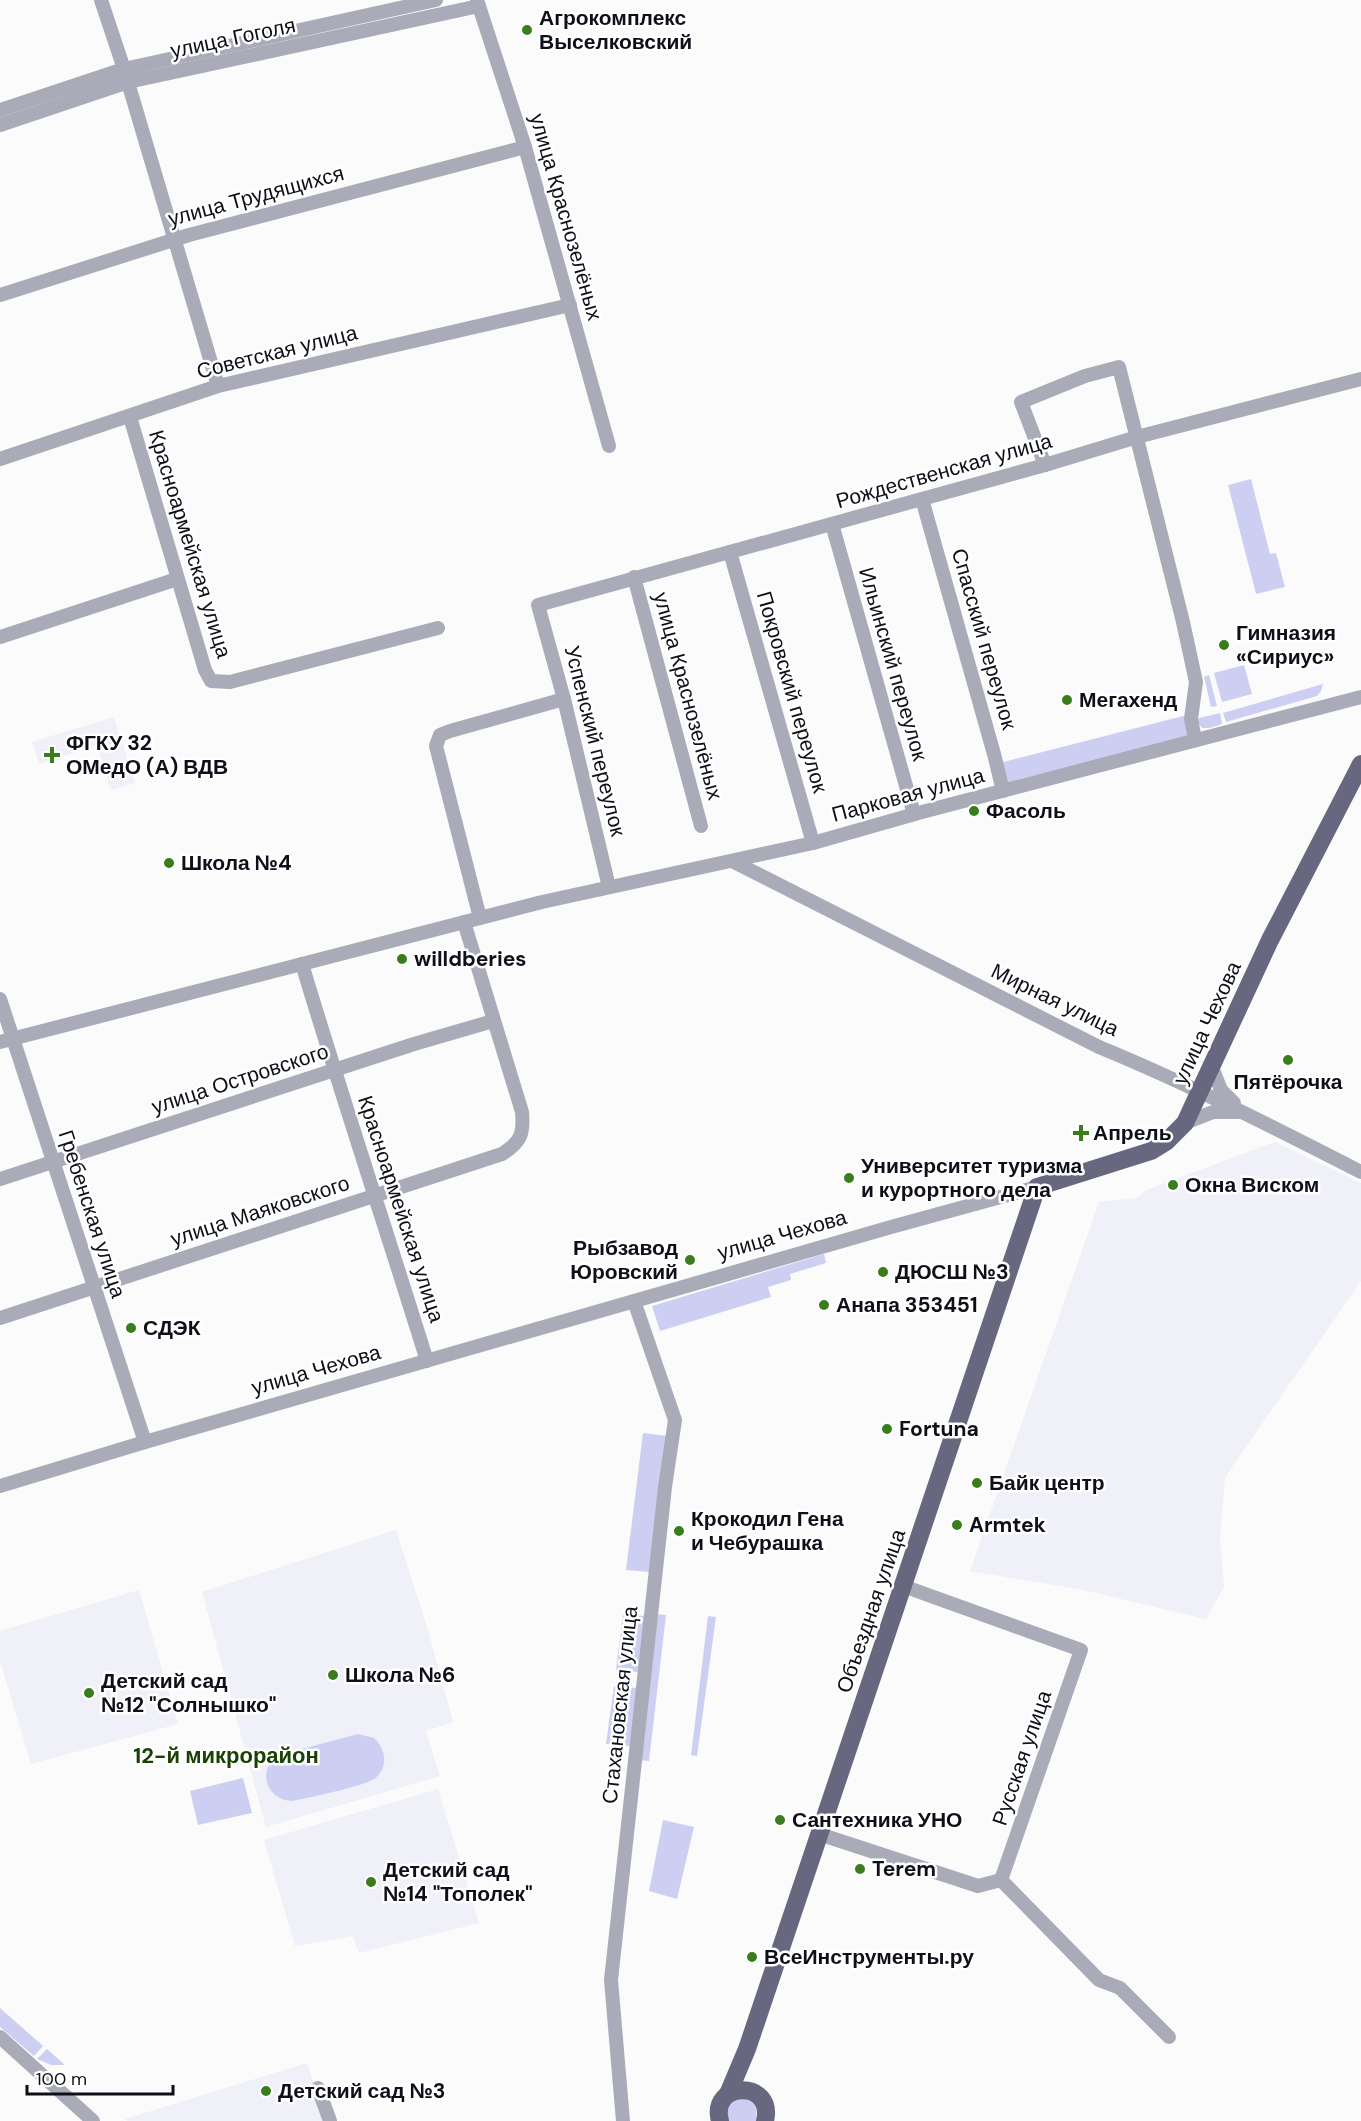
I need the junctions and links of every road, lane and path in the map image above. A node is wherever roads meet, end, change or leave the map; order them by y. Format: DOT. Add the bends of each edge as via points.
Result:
graph roads {
  1 [pos="101,0"];
  2 [pos="436,0"];
  3 [pos="478,3"];
  4 [pos="126,76"];
  5 [pos="0,110"];
  6 [pos="0,125"];
  7 [pos="525,147"];
  8 [pos="175,239"];
  9 [pos="0,295"];
  10 [pos="570,305"];
  11 [pos="1361,379"];
  12 [pos="218,386"];
  13 [pos="130,417"];
  14 [pos="1137,437"];
  15 [pos="609,446"];
  16 [pos="0,459"];
  17 [pos="1045,465"];
  18 [pos="922,499"];
  19 [pos="832,524"];
  20 [pos="730,552"];
  21 [pos="634,577"];
  22 [pos="177,579"];
  23 [pos="538,605"];
  24 [pos="438,628"];
  25 [pos="0,637"];
  26 [pos="1361,697"];
  27 [pos="564,699"];
  28 [pos="1195,739"];
  29 [pos="1361,764"];
  30 [pos="1003,791"];
  31 [pos="914,814"];
  32 [pos="701,826"];
  33 [pos="813,843"];
  34 [pos="732,861"];
  35 [pos="609,887"];
  36 [pos="480,918"];
  37 [pos="464,922"];
  38 [pos="302,964"];
  39 [pos="0,999"];
  40 [pos="493,1021"];
  41 [pos="7,1041"];
  42 [pos="1212,1066"];
  43 [pos="334,1070"];
  44 [pos="1200,1092"];
  45 [pos="1245,1112"];
  46 [pos="1185,1123"];
  47 [pos="54,1162"];
  48 [pos="1361,1172"];
  49 [pos="0,1179"];
  50 [pos="1037,1187"];
  51 [pos="376,1196"];
  52 [pos="94,1288"];
  53 [pos="634,1301"];
  54 [pos="0,1318"];
  55 [pos="427,1361"];
  56 [pos="145,1442"];
  57 [pos="0,1485"];
  58 [pos="903,1586"];
  59 [pos="819,1834"];
  60 [pos="1001,1880"];
  61 [pos="0,2037"];
  62 [pos="1169,2037"];
  63 [pos="747,2049"];
  64 [pos="318,2088"];
  65 [pos="762,2099"];
  66 [pos="718,2112"];
  67 [pos="93,2121"];
  68 [pos="330,2121"];
  69 [pos="623,2121"];
  70 [pos="765,2121"];
  1 -- 4 [label="street"];
  2 -- 4 [label="street, улица Гоголя"];
  3 -- 4 [label="street, улица Гоголя"];
  3 -- 7 [label="street, улица Краснозелёных"];
  4 -- 5 [label="street, улица Гоголя"];
  4 -- 6 [label="street, улица Гоголя"];
  4 -- 8 [label="street"];
  7 -- 8 [label="street, улица Трудящихся"];
  7 -- 10 [label="street, улица Краснозелёных"];
  8 -- 9 [label="street, улица Трудящихся"];
  8 -- 12 [label="street"];
  10 -- 12 [label="street, Советская улица"];
  10 -- 15 [label="street, улица Краснозелёных"];
  11 -- 14 [label="street, Рождественская улица"];
  12 -- 13 [label="street, Советская улица"];
  13 -- 16 [label="street, Советская улица"];
  13 -- 22 [label="street, Красноармейская улица"];
  14 -- 17 [label="street, Рождественская улица"];
  14 -- 17 [label="street" via="1119,367 1086,376 1020,402"];
  14 -- 28 [label="street" via="1196,682 1191,719"];
  17 -- 18 [label="street, Рождественская улица"];
  18 -- 19 [label="street, Рождественская улица"];
  18 -- 30 [label="street, Спасский переулок"];
  19 -- 20 [label="street, Рождественская улица"];
  19 -- 31 [label="street, Ильинский переулок"];
  20 -- 21 [label="street, Рождественская улица"];
  20 -- 33 [label="street, Покровский переулок"];
  21 -- 23 [label="street, Рождественская улица"];
  21 -- 32 [label="street, улица Краснозелёных"];
  22 -- 24 [label="street, Красноармейская улица" via="211,681 230,682"];
  22 -- 25 [label="street"];
  23 -- 27 [label="street, Успенский переулок"];
  26 -- 28 [label="street, Парковая улица"];
  27 -- 35 [label="street, Успенский переулок"];
  27 -- 36 [label="street" via="440,735 436,746"];
  28 -- 30 [label="street, Парковая улица"];
  29 -- 42 [label="main road, улица Чехова" via="1270,940"];
  30 -- 31 [label="street, Парковая улица"];
  31 -- 33 [label="street, Парковая улица"];
  33 -- 34 [label="street, Парковая улица"];
  34 -- 35 [label="street, Парковая улица"];
  34 -- 44 [label="street, Мирная улица" via="1099,1047"];
  35 -- 36 [label="street, Парковая улица"];
  36 -- 37 [label="street, Парковая улица"];
  37 -- 38 [label="street, Парковая улица"];
  37 -- 40 [label="street"];
  38 -- 41 [label="street, Парковая улица"];
  38 -- 43 [label="street, Красноармейская улица"];
  39 -- 41 [label="street, Гребенская улица"];
  40 -- 43 [label="street, улица Островского"];
  40 -- 51 [label="street, улица Маяковского" via="522,1112 524,1131 514,1146 502,1154"];
  41 -- 47 [label="street, Гребенская улица"];
  42 -- 44 [label="main road, улица Чехова"];
  42 -- 45 [label="street" via="1221,1090"];
  43 -- 47 [label="street, улица Островского"];
  43 -- 51 [label="street, Красноармейская улица"];
  44 -- 45 [label="street, Мирная улица"];
  44 -- 46 [label="main road, улица Чехова"];
  45 -- 46 [label="street" via="1213,1112"];
  45 -- 48 [label="street, Мирная улица"];
  46 -- 50 [label="main road, улица Чехова" via="1151,1151"];
  47 -- 49 [label="street, улица Островского"];
  47 -- 52 [label="street, Гребенская улица"];
  50 -- 53 [label="street, улица Чехова"];
  50 -- 58 [label="main road, Объездная улица"];
  51 -- 52 [label="street, улица Маяковского"];
  51 -- 55 [label="street, Красноармейская улица"];
  52 -- 54 [label="street, улица Маяковского"];
  52 -- 56 [label="street, Гребенская улица"];
  53 -- 55 [label="street, улица Чехова"];
  53 -- 69 [label="street, Стахановская улица" via="675,1420 611,1980"];
  55 -- 56 [label="street, улица Чехова"];
  56 -- 57 [label="street, улица Чехова"];
  58 -- 59 [label="main road, Объездная улица"];
  58 -- 60 [label="street, Русская улица" via="1082,1650"];
  59 -- 60 [label="street" via="978,1886"];
  59 -- 63 [label="main road, Объездная улица"];
  60 -- 62 [label="street" via="1099,1980 1120,1988"];
  61 -- 67 [label="street"];
  63 -- 65 [label="main road" via="750,2077"];
  63 -- 66 [label="main road, Объездная улица"];
  64 -- 68 [label="street"];
  65 -- 66 [label="main road" via="750,2090 734,2090"];
  65 -- 70 [label="main road"];
}
